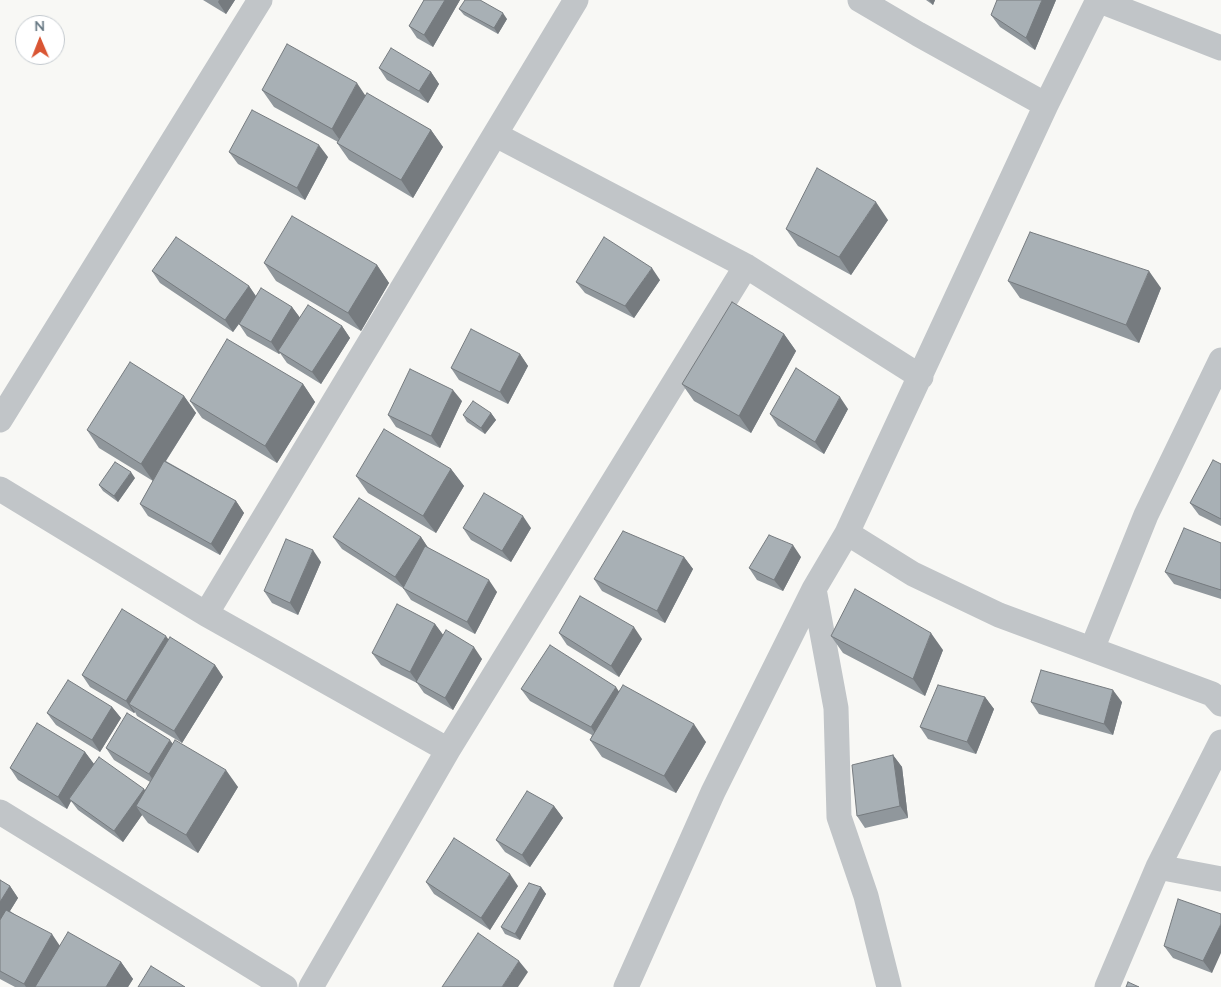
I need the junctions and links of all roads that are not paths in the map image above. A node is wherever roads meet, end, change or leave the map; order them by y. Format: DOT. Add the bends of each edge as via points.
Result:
graph roads {
  1 [pos="260,0"];
  2 [pos="576,0"];
  3 [pos="860,0"];
  4 [pos="1098,0"];
  5 [pos="1221,48"];
  6 [pos="1046,105"];
  7 [pos="496,135"];
  8 [pos="746,266"];
  9 [pos="1221,360"];
  10 [pos="921,377"];
  11 [pos="0,420"];
  12 [pos="0,489"];
  13 [pos="847,533"];
  14 [pos="814,589"];
  15 [pos="206,614"];
  16 [pos="1092,649"];
  17 [pos="1221,704"];
  18 [pos="1221,742"];
  19 [pos="448,750"];
  20 [pos="0,812"];
  21 [pos="1158,867"];
  22 [pos="1221,879"];
  23 [pos="285,987"];
  24 [pos="311,987"];
  25 [pos="626,987"];
  26 [pos="888,987"];
  27 [pos="1106,987"];
  1 -- 11 [label="street"];
  2 -- 7 [label="street"];
  3 -- 6 [label="street"];
  4 -- 5 [label="street"];
  4 -- 6 [label="street"];
  6 -- 10 [label="street"];
  7 -- 8 [label="street"];
  7 -- 15 [label="street"];
  8 -- 10 [label="street"];
  8 -- 19 [label="street"];
  9 -- 16 [label="street" via="1146,514"];
  10 -- 13 [label="street"];
  12 -- 15 [label="street"];
  13 -- 14 [label="street"];
  13 -- 16 [label="street" via="913,574 999,615"];
  14 -- 25 [label="street" via="713,792"];
  14 -- 26 [label="street" via="836,708 839,817 866,896"];
  15 -- 19 [label="street"];
  16 -- 17 [label="street" via="1212,694"];
  18 -- 21 [label="street"];
  19 -- 24 [label="street"];
  20 -- 23 [label="street"];
  21 -- 22 [label="street"];
  21 -- 27 [label="street"];
}
